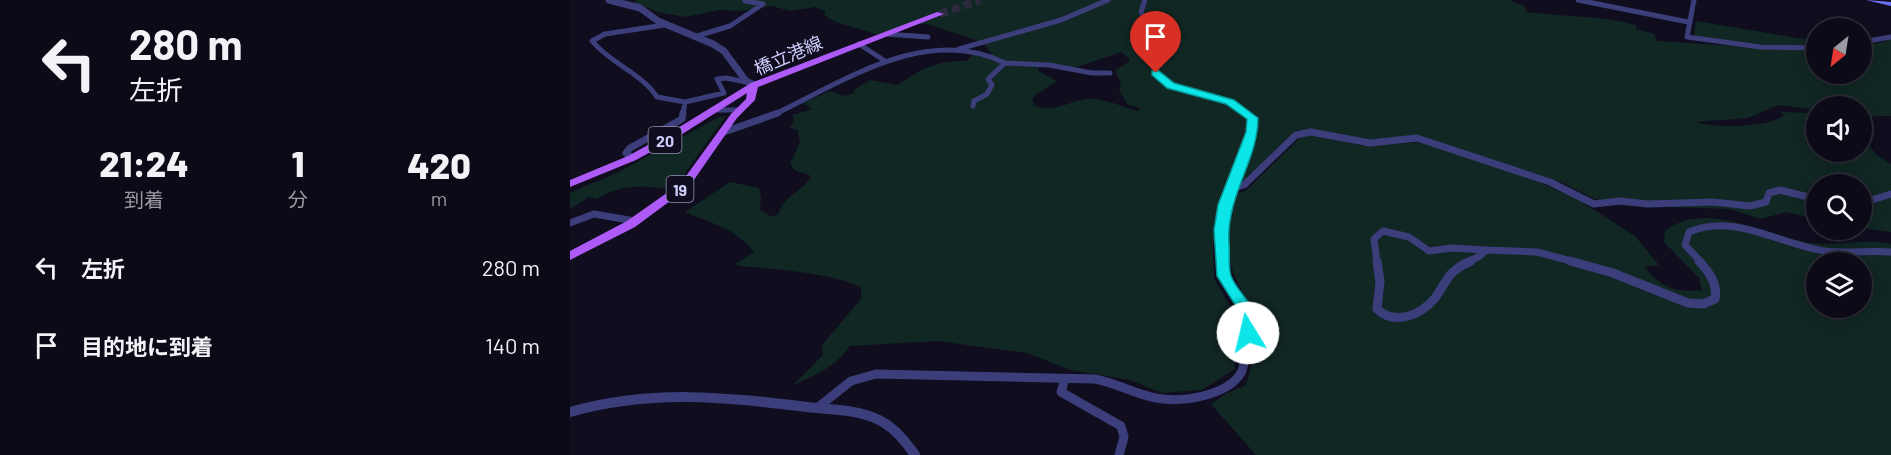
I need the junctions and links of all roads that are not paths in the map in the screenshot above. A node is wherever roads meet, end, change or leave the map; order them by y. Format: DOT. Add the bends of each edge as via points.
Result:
graph roads {
  1 [pos="609,0"];
  2 [pos="1108,0"];
  3 [pos="1146,0"];
  4 [pos="1578,0"];
  5 [pos="1694,0"];
  6 [pos="1869,0"];
  7 [pos="745,2"];
  8 [pos="1891,4"];
  9 [pos="940,14"];
  10 [pos="1688,22"];
  11 [pos="665,25"];
  12 [pos="886,34"];
  13 [pos="697,36"];
  14 [pos="928,37"];
  15 [pos="1891,38"];
  16 [pos="1872,41"];
  17 [pos="859,44"];
  18 [pos="1806,48"];
  19 [pos="957,49"];
  20 [pos="885,61"];
  21 [pos="1005,63"];
  22 [pos="1110,73"];
  23 [pos="752,84"];
  24 [pos="685,102"];
  25 [pos="973,106"];
  26 [pos="713,110"];
  27 [pos="739,110"];
  28 [pos="724,132"];
  29 [pos="632,158"];
  30 [pos="570,184"];
  31 [pos="1230,189"];
  32 [pos="1891,194"];
  33 [pos="1806,196"];
  34 [pos="1872,200"];
  35 [pos="635,221"];
  36 [pos="570,224"];
  37 [pos="1486,249"];
  38 [pos="1891,252"];
  39 [pos="570,256"];
  40 [pos="1065,379"];
  41 [pos="817,408"];
  42 [pos="570,412"];
  43 [pos="915,455"];
  44 [pos="1119,455"];
  1 -- 11 [label="street" via="640,8"];
  2 -- 19 [label="street" via="1054,22"];
  3 -- 31 [label="street" via="1141,12 1156,47 1151,64 1162,80 1230,102 1252,118 1252,132"];
  4 -- 10 [label="street"];
  5 -- 10 [label="street"];
  6 -- 8 [label="main road"];
  7 -- 13 [label="street" via="763,4 730,26"];
  9 -- 12 [label="main road, 橋立港線"];
  10 -- 18 [label="street" via="1690,38"];
  11 -- 13 [label="street"];
  11 -- 24 [label="street" via="605,34 592,41 615,63 647,80 657,97"];
  12 -- 14 [label="street"];
  12 -- 17 [label="main road, 橋立港線"];
  13 -- 23 [label="street" via="723,51"];
  15 -- 16 [label="street"];
  17 -- 20 [label="street"];
  17 -- 23 [label="main road, 橋立港線"];
  19 -- 20 [label="street"];
  19 -- 21 [label="street" via="989,55"];
  20 -- 28 [label="street" via="774,116"];
  21 -- 22 [label="street"];
  21 -- 25 [label="street" via="988,80 992,85 989,92 974,101"];
  23 -- 24 [label="street" via="743,85 722,77 717,82 724,93"];
  23 -- 26 [label="main road, 20"];
  23 -- 27 [label="main road, 橋立港線 / 19" via="750,100"];
  24 -- 29 [label="street" via="682,119 630,148 626,153"];
  26 -- 27 [label="street"];
  26 -- 29 [label="main road, 20"];
  27 -- 28 [label="main road, 橋立港線 / 19"];
  28 -- 35 [label="main road, 橋立港線 / 19" via="685,185"];
  29 -- 30 [label="main road, 20"];
  31 -- 33 [label="street" via="1244,185 1296,135 1311,132 1370,143 1417,138 1550,182 1594,204 1713,202 1750,206 1766,202 1769,193 1780,190"];
  31 -- 40 [label="street" via="1221,230 1222,266 1249,319 1244,366 1238,377 1210,393 1169,399 1112,382"];
  32 -- 34 [label="street"];
  35 -- 36 [label="street" via="594,214"];
  35 -- 39 [label="main road, 橋立港線 / 19"];
  37 -- 37 [label="street" via="1429,251 1409,237 1389,231 1378,233 1374,239 1380,282 1377,309 1387,318 1399,319 1424,307 1454,270 1483,256"];
  37 -- 38 [label="street" via="1549,255 1613,273 1688,303 1703,304 1715,299 1717,290 1685,245 1687,233 1701,224 1726,226 1825,251"];
  40 -- 41 [label="street" via="876,374 851,381"];
  40 -- 44 [label="street" via="1061,392 1121,426 1124,437"];
  41 -- 42 [label="street" via="685,393 604,403"];
  41 -- 43 [label="street" via="877,419 892,428"];
}
